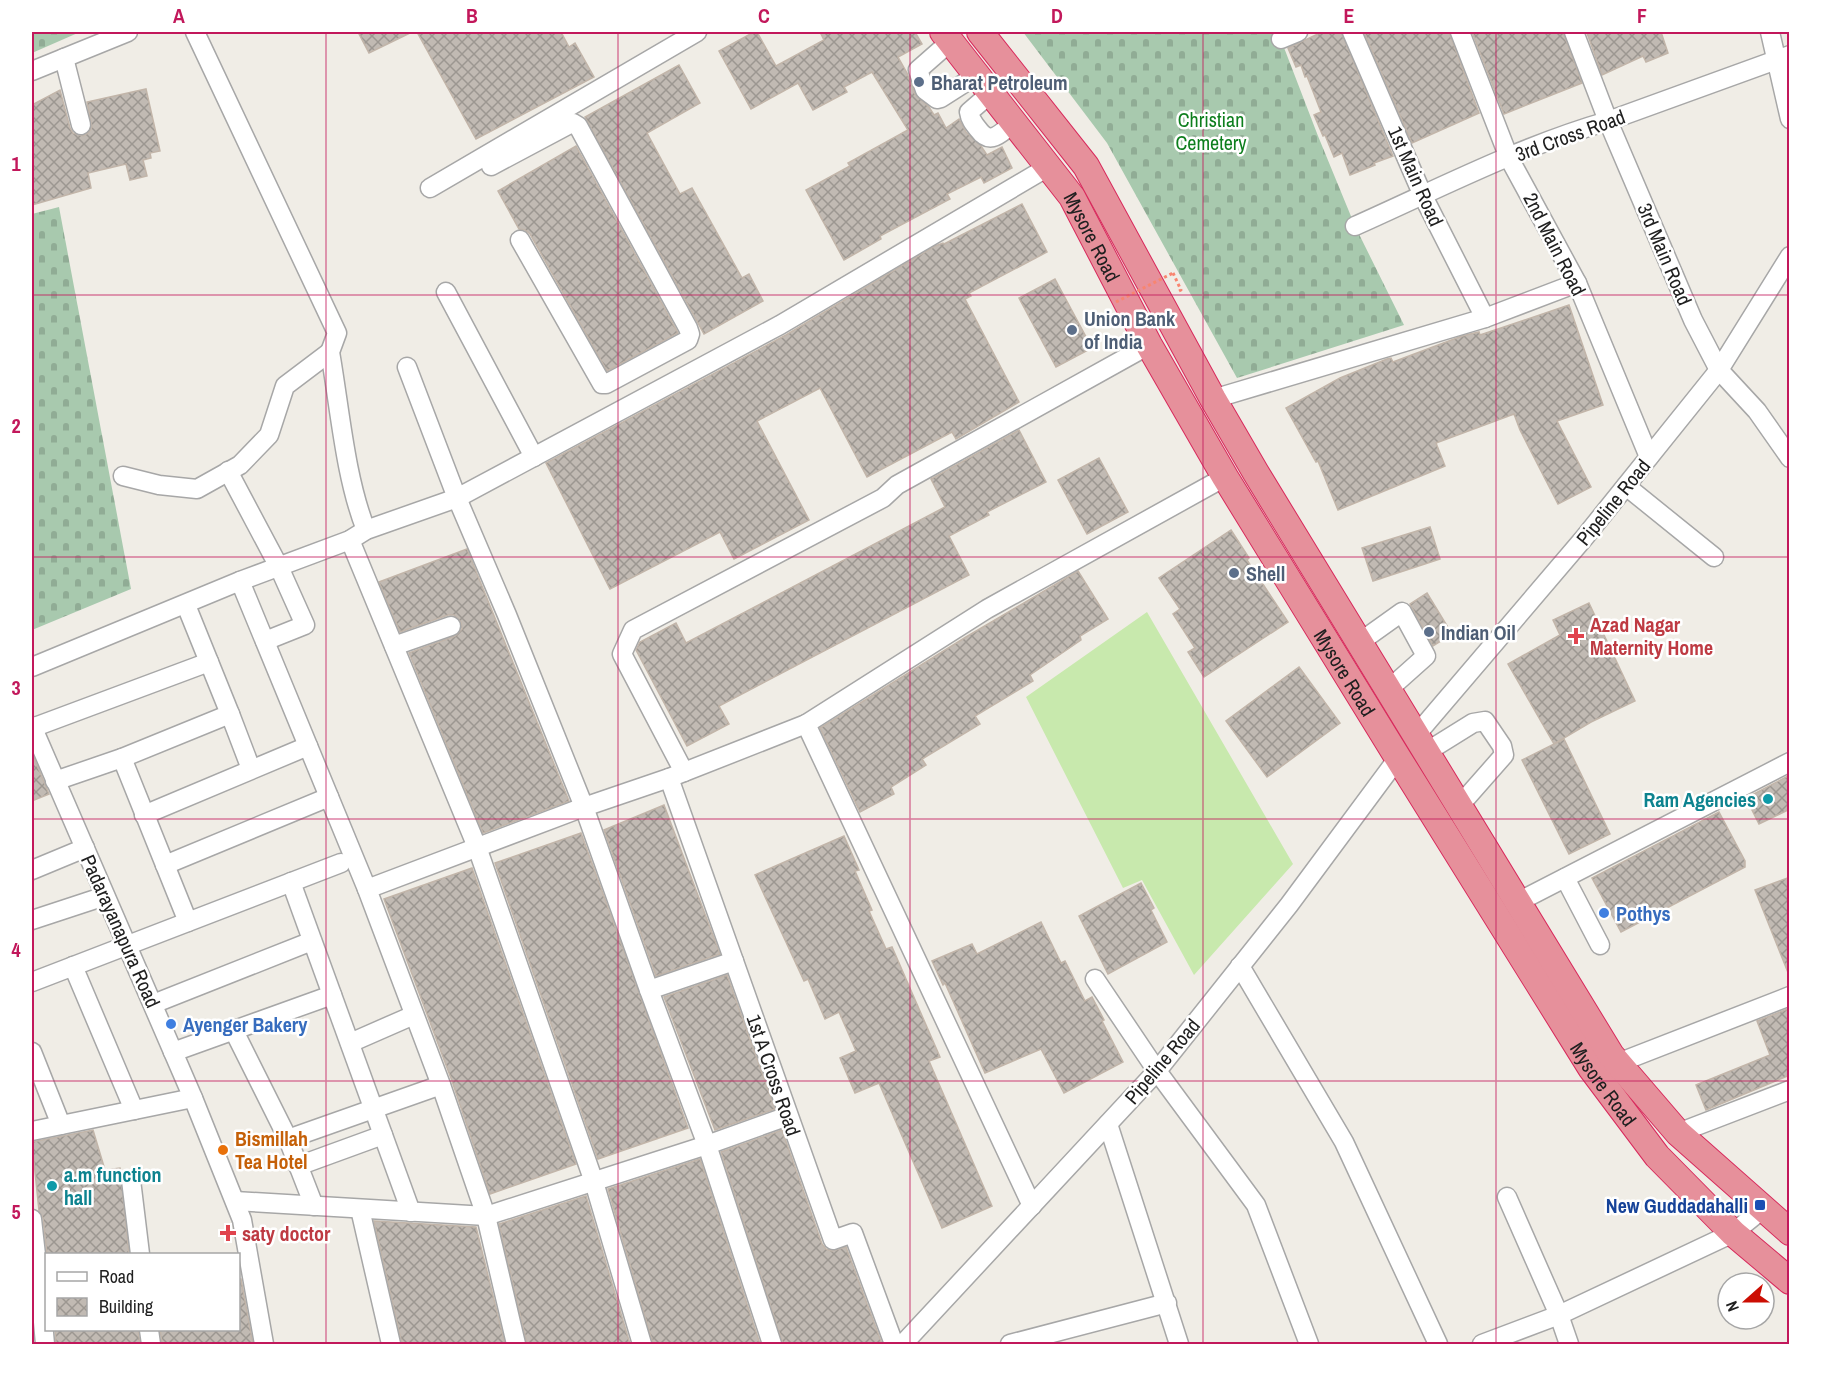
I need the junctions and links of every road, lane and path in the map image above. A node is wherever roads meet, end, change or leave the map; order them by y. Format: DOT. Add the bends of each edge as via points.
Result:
graph roads {
  1 [pos="128,32"];
  2 [pos="195,32"];
  3 [pos="697,32"];
  4 [pos="980,32"];
  5 [pos="1352,32"];
  6 [pos="1460,32"];
  7 [pos="1574,32"];
  8 [pos="1770,32"];
  9 [pos="947,36"];
  10 [pos="64,58"];
  11 [pos="1783,58"];
  12 [pos="32,71"];
  13 [pos="984,84"];
  14 [pos="1790,119"];
  15 [pos="1608,121"];
  16 [pos="81,125"];
  17 [pos="1509,158"];
  18 [pos="491,166"];
  19 [pos="1048,166"];
  20 [pos="430,188"];
  21 [pos="1423,196"];
  22 [pos="1355,226"];
  23 [pos="520,240"];
  24 [pos="1790,256"];
  25 [pos="1577,283"];
  26 [pos="1181,290"];
  27 [pos="446,292"];
  28 [pos="1116,302"];
  29 [pos="1485,318"];
  30 [pos="1149,345"];
  31 [pos="667,351"];
  32 [pos="330,352"];
  33 [pos="407,367"];
  34 [pos="1719,370"];
  35 [pos="681,378"];
  36 [pos="615,379"];
  37 [pos="1213,399"];
  38 [pos="629,406"];
  39 [pos="534,457"];
  40 [pos="1649,457"];
  41 [pos="1790,458"];
  42 [pos="228,471"];
  43 [pos="123,476"];
  44 [pos="1225,477"];
  45 [pos="1626,486"];
  46 [pos="457,498"];
  47 [pos="358,535"];
  48 [pos="1714,557"];
  49 [pos="279,567"];
  50 [pos="240,581"];
  51 [pos="186,605"];
  52 [pos="451,626"];
  53 [pos="265,641"];
  54 [pos="1360,642"];
  55 [pos="394,646"];
  56 [pos="209,662"];
  57 [pos="32,667"];
  58 [pos="1389,689"];
  59 [pos="230,714"];
  60 [pos="806,724"];
  61 [pos="32,727"];
  62 [pos="1422,743"];
  63 [pos="308,746"];
  64 [pos="122,758"];
  65 [pos="1398,758"];
  66 [pos="1790,762"];
  67 [pos="251,769"];
  68 [pos="676,775"];
  69 [pos="55,781"];
  70 [pos="329,797"];
  71 [pos="1460,805"];
  72 [pos="584,807"];
  73 [pos="144,814"];
  74 [pos="477,847"];
  75 [pos="84,848"];
  76 [pos="341,863"];
  77 [pos="165,865"];
  78 [pos="32,870"];
  79 [pos="1566,878"];
  80 [pos="291,882"];
  81 [pos="367,889"];
  82 [pos="105,896"];
  83 [pos="1518,902"];
  84 [pos="32,920"];
  85 [pos="188,922"];
  86 [pos="312,941"];
  87 [pos="127,945"];
  88 [pos="1600,945"];
  89 [pos="734,961"];
  90 [pos="72,966"];
  91 [pos="1240,966"];
  92 [pos="1095,979"];
  93 [pos="32,982"];
  94 [pos="649,990"];
  95 [pos="332,995"];
  96 [pos="1790,996"];
  97 [pos="153,1004"];
  98 [pos="414,1015"];
  99 [pos="234,1031"];
  100 [pos="350,1042"];
  101 [pos="173,1052"];
  102 [pos="32,1056"];
  103 [pos="1618,1063"];
  104 [pos="1157,1071"];
  105 [pos="441,1085"];
  106 [pos="1790,1090"];
  107 [pos="193,1098"];
  108 [pos="374,1108"];
  109 [pos="134,1110"];
  110 [pos="788,1116"];
  111 [pos="1108,1124"];
  112 [pos="61,1125"];
  113 [pos="32,1131"];
  114 [pos="1678,1133"];
  115 [pos="383,1135"];
  116 [pos="288,1139"];
  117 [pos="707,1145"];
  118 [pos="298,1166"];
  119 [pos="132,1180"];
  120 [pos="594,1182"];
  121 [pos="1507,1197"];
  122 [pos="235,1202"];
  123 [pos="314,1206"];
  124 [pos="1032,1206"];
  125 [pos="1764,1208"];
  126 [pos="360,1209"];
  127 [pos="411,1212"];
  128 [pos="486,1216"];
  129 [pos="32,1218"];
  130 [pos="1790,1232"];
  131 [pos="1733,1233"];
  132 [pos="140,1253"];
  133 [pos="1787,1274"];
  134 [pos="36,1300"];
  135 [pos="1167,1303"];
  136 [pos="1558,1315"];
  137 [pos="45,1344"];
  138 [pos="264,1344"];
  139 [pos="391,1344"];
  140 [pos="516,1344"];
  141 [pos="642,1344"];
  142 [pos="772,1344"];
  143 [pos="894,1344"];
  144 [pos="903,1344"];
  145 [pos="1010,1344"];
  146 [pos="1179,1344"];
  147 [pos="1309,1344"];
  148 [pos="1438,1344"];
  149 [pos="1482,1344"];
  150 [pos="1569,1344"];
  1 -- 10 [label="street"];
  2 -- 32 [label="street" via="337,333"];
  3 -- 20 [label="street"];
  4 -- 37 [label="highway, Mysore Road" via="1086,166"];
  5 -- 21 [label="street, 1st Main Road"];
  6 -- 17 [label="street, 2nd Main Road"];
  7 -- 15 [label="street, 3rd Main Road"];
  8 -- 11 [label="street"];
  9 -- 13 [label="highway, Mysore Road"];
  9 -- 13 [label="street" via="918,70 925,90 936,99"];
  10 -- 12 [label="street"];
  10 -- 16 [label="street"];
  11 -- 14 [label="street"];
  11 -- 15 [label="street, 3rd Cross Road"];
  13 -- 19 [label="highway, Mysore Road"];
  15 -- 17 [label="street, 3rd Cross Road"];
  15 -- 34 [label="street, 3rd Main Road" via="1693,321"];
  17 -- 21 [label="street, 3rd Cross Road"];
  17 -- 25 [label="street, 2nd Main Road"];
  18 -- 31 [label="street" via="568,125 578,126 688,328 688,340"];
  19 -- 30 [label="highway, Mysore Road" via="1072,197"];
  19 -- 35 [label="street" via="780,325"];
  21 -- 22 [label="street, 3rd Cross Road"];
  21 -- 29 [label="street, 1st Main Road"];
  23 -- 36 [label="street" via="599,381 606,384"];
  24 -- 34 [label="street, Pipeline Road"];
  25 -- 29 [label="street"];
  25 -- 40 [label="street, 2nd Main Road"];
  26 -- 28 [label="path, bridge" via="1173,273"];
  27 -- 39 [label="street"];
  29 -- 37 [label="street"];
  30 -- 44 [label="highway, Mysore Road"];
  30 -- 68 [label="street, 1st A Cross Road" via="897,485 883,498 633,630 622,654"];
  31 -- 35 [label="street"];
  31 -- 36 [label="street"];
  32 -- 42 [label="street" via="285,386 269,435 240,465"];
  32 -- 47 [label="street" via="360,515"];
  33 -- 46 [label="street"];
  34 -- 40 [label="street, Pipeline Road"];
  34 -- 41 [label="street, 3rd Main Road" via="1757,411"];
  35 -- 38 [label="street"];
  36 -- 38 [label="street"];
  37 -- 54 [label="highway, Mysore Road"];
  38 -- 39 [label="street"];
  39 -- 46 [label="street"];
  40 -- 45 [label="street, Pipeline Road"];
  42 -- 43 [label="street" via="197,489"];
  42 -- 49 [label="street"];
  44 -- 60 [label="street" via="987,609"];
  44 -- 65 [label="highway, Mysore Road"];
  45 -- 48 [label="street"];
  45 -- 62 [label="street, Pipeline Road"];
  46 -- 47 [label="street"];
  46 -- 72 [label="street"];
  47 -- 49 [label="street"];
  47 -- 55 [label="street"];
  49 -- 50 [label="street"];
  49 -- 53 [label="street" via="305,625"];
  50 -- 51 [label="street"];
  50 -- 53 [label="street"];
  51 -- 56 [label="street"];
  51 -- 57 [label="street"];
  52 -- 55 [label="street"];
  53 -- 63 [label="street"];
  54 -- 58 [label="highway, Mysore Road"];
  54 -- 58 [label="street" via="1402,612 1426,656"];
  55 -- 74 [label="street"];
  56 -- 59 [label="street"];
  56 -- 61 [label="street"];
  58 -- 62 [label="highway, Mysore Road"];
  59 -- 64 [label="street"];
  59 -- 67 [label="street"];
  60 -- 68 [label="street"];
  60 -- 124 [label="street"];
  61 -- 69 [label="street, Padarayanapura Road"];
  62 -- 71 [label="highway, Mysore Road"];
  62 -- 71 [label="street" via="1485,721 1503,746 1504,755"];
  63 -- 67 [label="street"];
  63 -- 70 [label="street"];
  64 -- 69 [label="street"];
  64 -- 73 [label="street"];
  65 -- 91 [label="street, Pipeline Road"];
  65 -- 131 [label="highway, Mysore Road" via="1591,1068 1658,1156"];
  66 -- 79 [label="street"];
  67 -- 73 [label="street"];
  68 -- 72 [label="street"];
  68 -- 89 [label="street, 1st A Cross Road"];
  69 -- 75 [label="street, Padarayanapura Road"];
  70 -- 77 [label="street"];
  70 -- 81 [label="street"];
  71 -- 83 [label="highway, Mysore Road"];
  72 -- 74 [label="street"];
  72 -- 94 [label="street"];
  73 -- 77 [label="street"];
  74 -- 81 [label="street"];
  74 -- 120 [label="street"];
  75 -- 78 [label="street"];
  75 -- 82 [label="street, Padarayanapura Road"];
  76 -- 80 [label="street"];
  77 -- 85 [label="street"];
  79 -- 83 [label="street"];
  79 -- 88 [label="street"];
  80 -- 85 [label="street"];
  80 -- 86 [label="street"];
  81 -- 98 [label="street"];
  82 -- 84 [label="street"];
  82 -- 87 [label="street, Padarayanapura Road"];
  83 -- 103 [label="highway, Mysore Road"];
  85 -- 87 [label="street"];
  86 -- 95 [label="street"];
  86 -- 97 [label="street"];
  87 -- 90 [label="street"];
  87 -- 97 [label="street, Padarayanapura Road"];
  89 -- 94 [label="street"];
  89 -- 110 [label="street, 1st A Cross Road"];
  90 -- 93 [label="street"];
  90 -- 109 [label="street"];
  91 -- 104 [label="street, Pipeline Road"];
  91 -- 148 [label="street" via="1344,1142"];
  92 -- 104 [label="street"];
  94 -- 117 [label="street"];
  95 -- 99 [label="street"];
  95 -- 100 [label="street"];
  96 -- 103 [label="street"];
  97 -- 101 [label="street, Padarayanapura Road"];
  98 -- 100 [label="street"];
  98 -- 105 [label="street"];
  99 -- 101 [label="street"];
  99 -- 116 [label="street"];
  100 -- 108 [label="street"];
  101 -- 107 [label="street, Padarayanapura Road"];
  102 -- 112 [label="street"];
  103 -- 114 [label="highway, Mysore Road"];
  104 -- 111 [label="street, Pipeline Road"];
  104 -- 147 [label="street" via="1256,1205"];
  105 -- 108 [label="street"];
  105 -- 128 [label="street"];
  106 -- 114 [label="street"];
  107 -- 109 [label="street"];
  107 -- 122 [label="street, Padarayanapura Road"];
  108 -- 115 [label="street"];
  108 -- 116 [label="street"];
  109 -- 112 [label="street"];
  110 -- 117 [label="street"];
  110 -- 143 [label="street, 1st A Cross Road" via="833,1240 853,1233"];
  111 -- 124 [label="street, Pipeline Road"];
  111 -- 135 [label="street"];
  112 -- 113 [label="street"];
  114 -- 125 [label="highway, Mysore Road"];
  115 -- 118 [label="street"];
  115 -- 127 [label="street"];
  116 -- 118 [label="street"];
  117 -- 120 [label="street"];
  117 -- 142 [label="street"];
  118 -- 123 [label="street"];
  119 -- 132 [label="street"];
  120 -- 128 [label="street"];
  120 -- 141 [label="street"];
  121 -- 136 [label="street"];
  122 -- 123 [label="street"];
  122 -- 138 [label="street, Padarayanapura Road" via="242,1220"];
  123 -- 126 [label="street"];
  124 -- 144 [label="street, Pipeline Road"];
  125 -- 130 [label="highway, Mysore Road"];
  125 -- 131 [label="street"];
  126 -- 127 [label="street"];
  126 -- 139 [label="street"];
  127 -- 128 [label="street"];
  128 -- 140 [label="street"];
  129 -- 134 [label="street"];
  131 -- 133 [label="highway, Mysore Road"];
  131 -- 136 [label="street"];
  134 -- 137 [label="street"];
  135 -- 145 [label="street"];
  135 -- 146 [label="street"];
  136 -- 149 [label="street"];
  136 -- 150 [label="street"];
}
